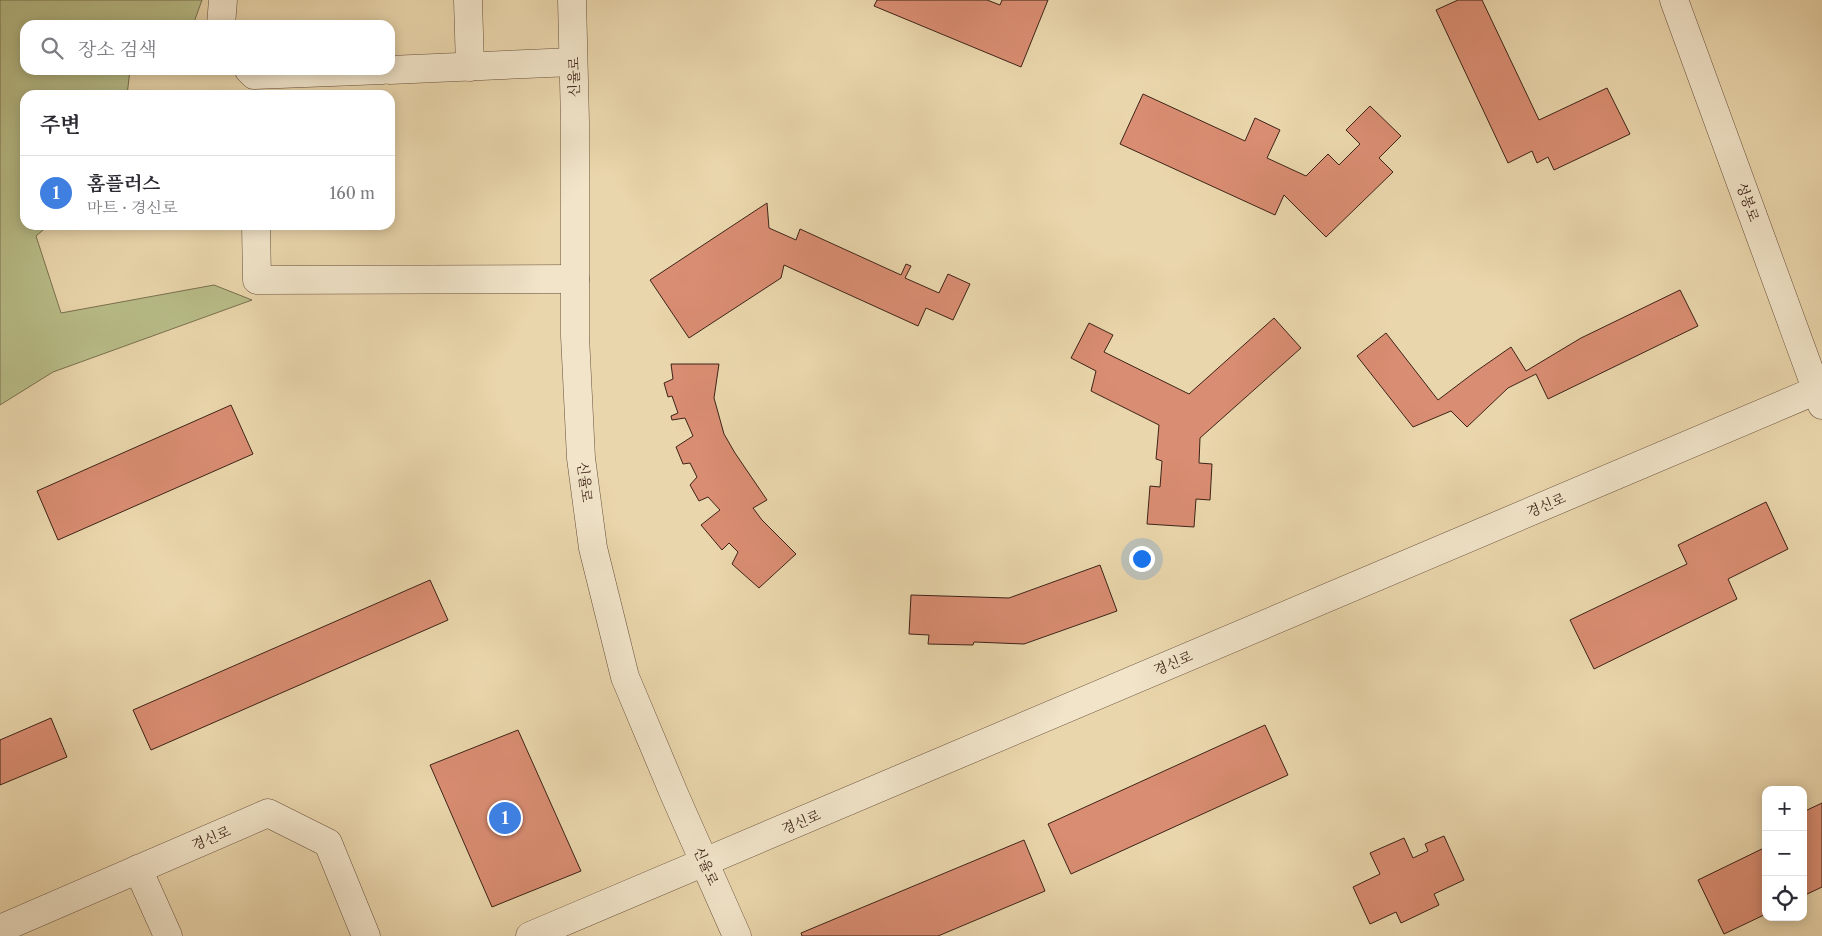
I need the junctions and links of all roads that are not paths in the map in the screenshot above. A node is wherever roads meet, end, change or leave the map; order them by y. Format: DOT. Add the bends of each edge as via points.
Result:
graph roads {
  1 [pos="223,0"];
  2 [pos="468,0"];
  3 [pos="572,0"];
  4 [pos="1674,0"];
  5 [pos="221,20"];
  6 [pos="574,62"];
  7 [pos="470,66"];
  8 [pos="395,70"];
  9 [pos="318,75"];
  10 [pos="252,80"];
  11 [pos="256,230"];
  12 [pos="575,279"];
  13 [pos="1819,398"];
  14 [pos="705,862"];
  15 [pos="138,869"];
  16 [pos="0,929"];
  17 [pos="168,936"];
  18 [pos="366,936"];
  19 [pos="530,936"];
  20 [pos="737,936"];
  1 -- 5 [label="street"];
  2 -- 7 [label="street"];
  3 -- 6 [label="street, 신율로"];
  4 -- 13 [label="street, 성봉로"];
  6 -- 7 [label="street"];
  6 -- 12 [label="street, 신율로"];
  7 -- 8 [label="street"];
  9 -- 10 [label="street"];
  11 -- 12 [label="street" via="257,280"];
  12 -- 14 [label="street, 신율로" via="581,458 593,548 626,677"];
  13 -- 14 [label="street, 경신로"];
  14 -- 19 [label="street, 경신로"];
  14 -- 20 [label="street, 신율로"];
  15 -- 16 [label="street, 경신로"];
  15 -- 17 [label="street"];
  15 -- 18 [label="street, 경신로" via="268,813 328,843"];
}
